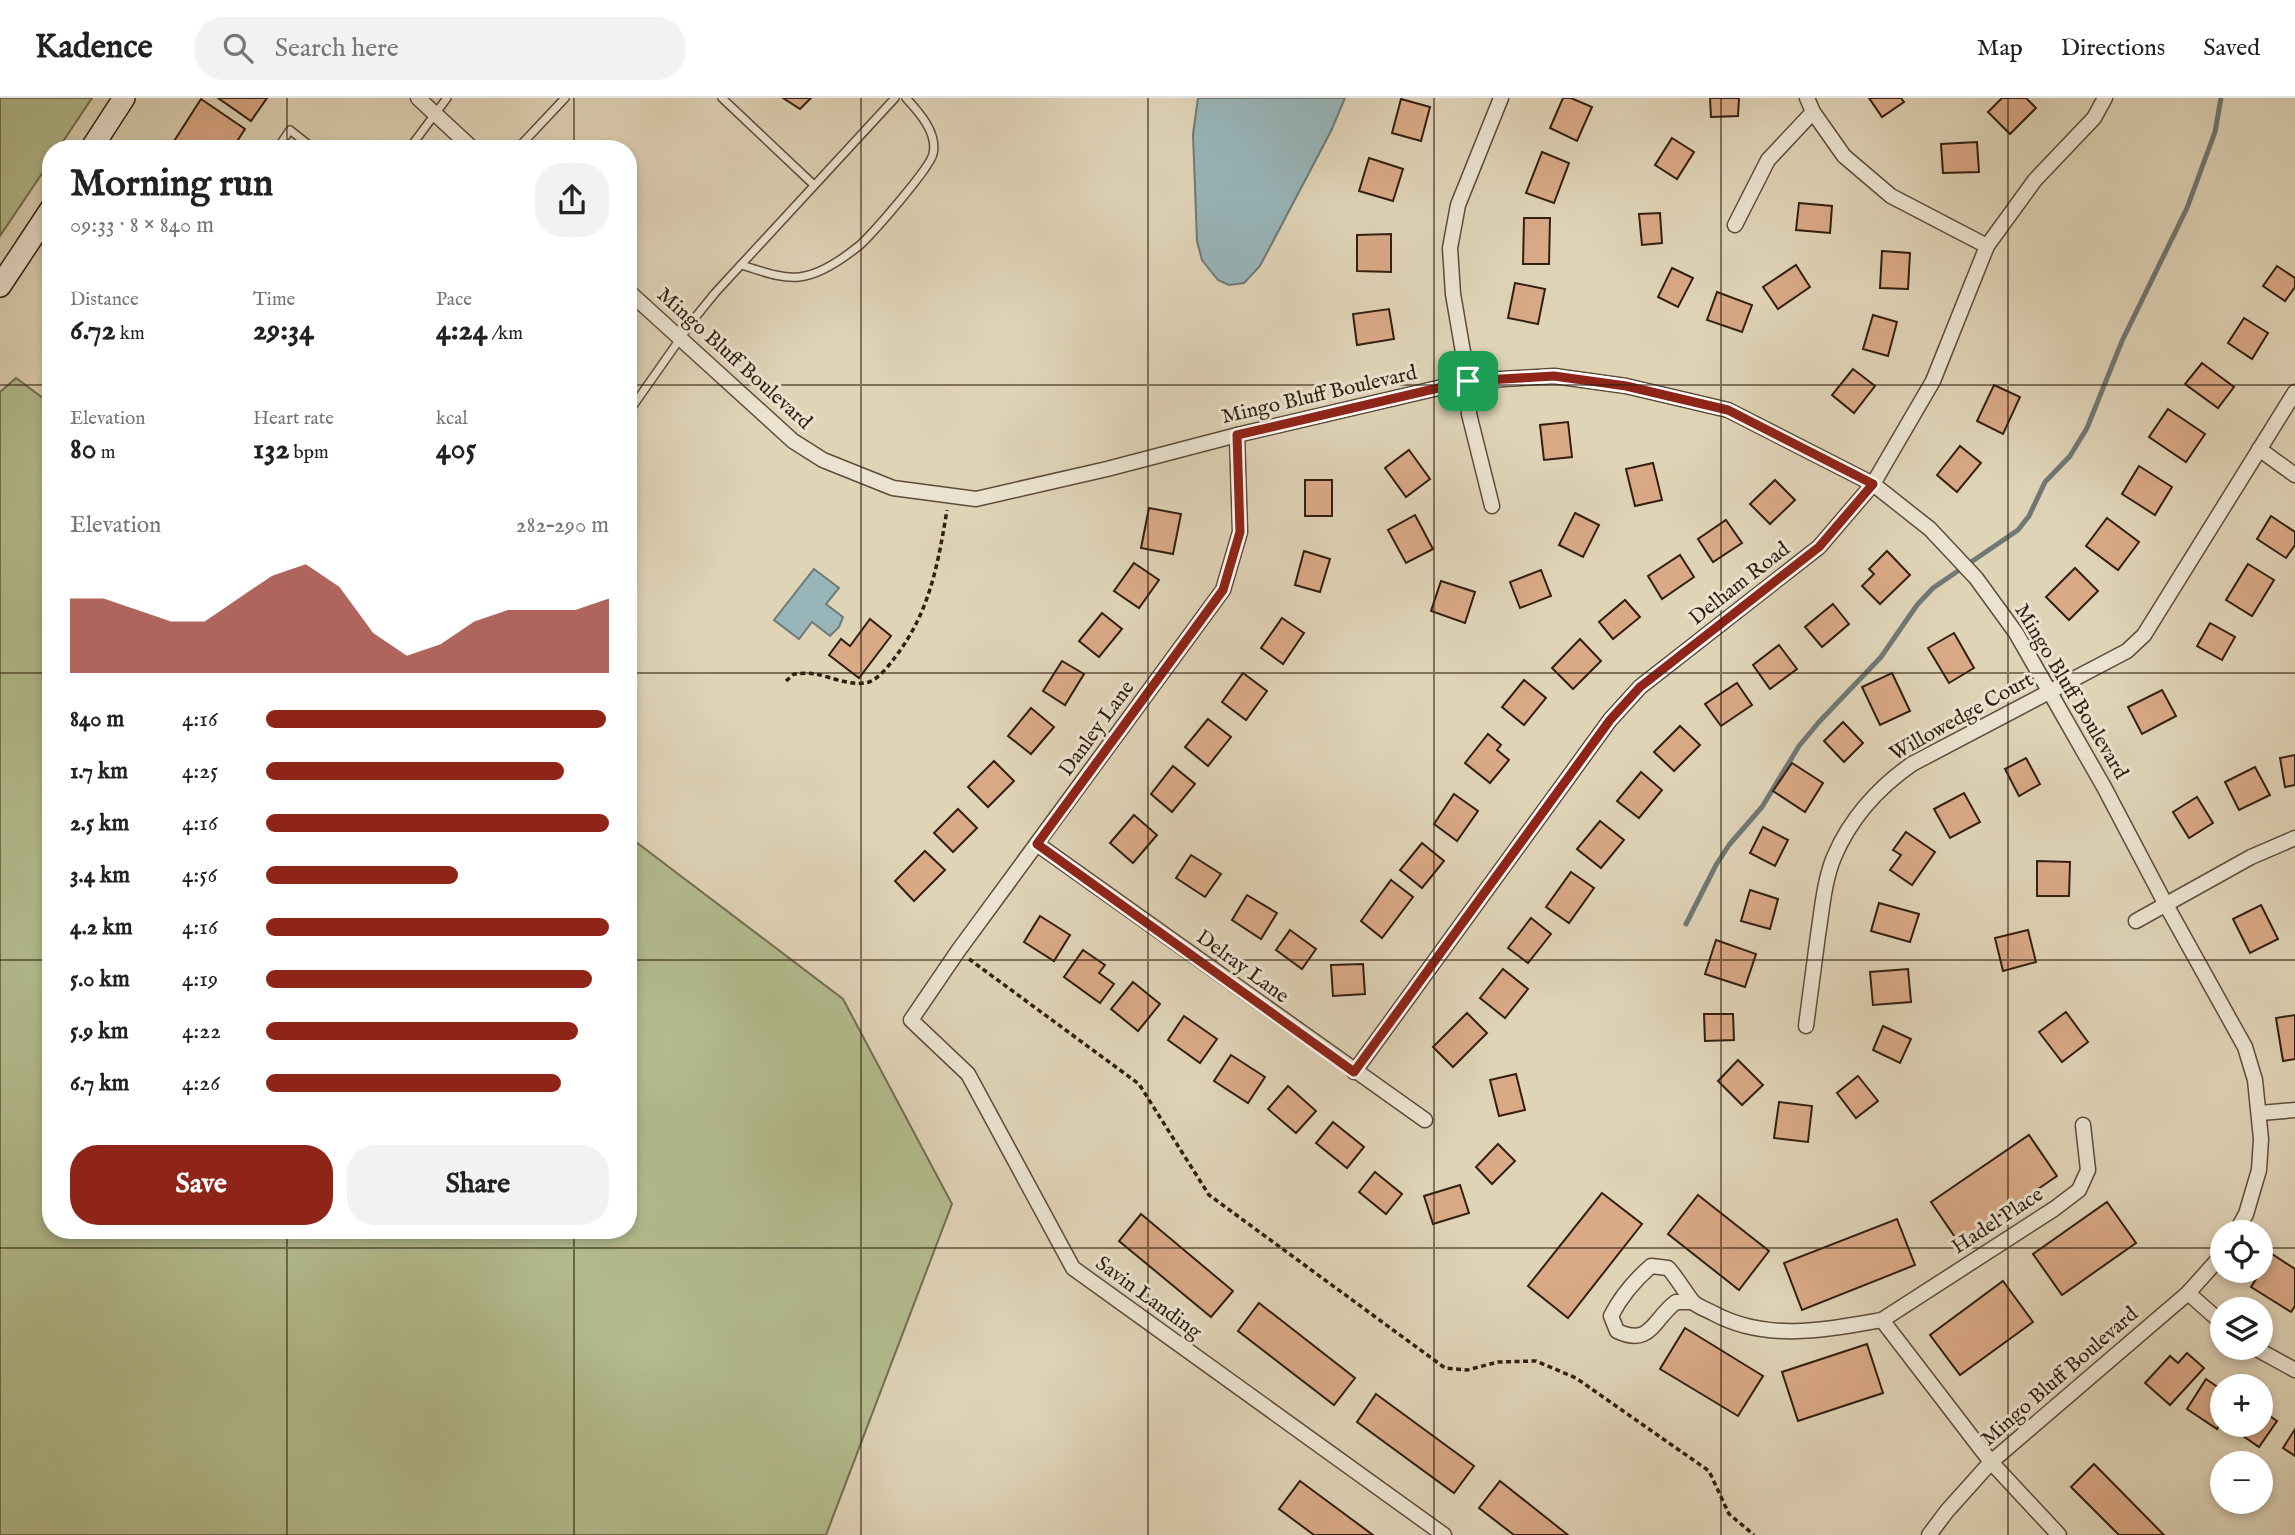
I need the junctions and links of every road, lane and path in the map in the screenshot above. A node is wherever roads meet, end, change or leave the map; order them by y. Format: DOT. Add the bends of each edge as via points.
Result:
graph roads {
  1 [pos="124,98"];
  2 [pos="418,98"];
  3 [pos="447,98"];
  4 [pos="565,98"];
  5 [pos="722,98"];
  6 [pos="895,98"];
  7 [pos="906,98"];
  8 [pos="1501,98"];
  9 [pos="1807,98"];
  10 [pos="2105,98"];
  11 [pos="1813,112"];
  12 [pos="435,113"];
  13 [pos="96,140"];
  14 [pos="283,140"];
  15 [pos="303,140"];
  16 [pos="416,140"];
  17 [pos="464,140"];
  18 [pos="525,140"];
  19 [pos="814,186"];
  20 [pos="42,223"];
  21 [pos="1735,225"];
  22 [pos="1987,246"];
  23 [pos="741,265"];
  24 [pos="0,286"];
  25 [pos="637,298"];
  26 [pos="681,339"];
  27 [pos="1468,381"];
  28 [pos="2295,392"];
  29 [pos="637,400"];
  30 [pos="1237,435"];
  31 [pos="2259,449"];
  32 [pos="2295,475"];
  33 [pos="1873,484"];
  34 [pos="1492,506"];
  35 [pos="947,510"];
  36 [pos="786,681"];
  37 [pos="2049,692"];
  38 [pos="2295,838"];
  39 [pos="1037,844"];
  40 [pos="2165,903"];
  41 [pos="2136,921"];
  42 [pos="958,951"];
  43 [pos="911,1020"];
  44 [pos="1806,1026"];
  45 [pos="1354,1072"];
  46 [pos="2295,1111"];
  47 [pos="2260,1113"];
  48 [pos="1425,1120"];
  49 [pos="2083,1125"];
  50 [pos="2243,1220"];
  51 [pos="2210,1268"];
  52 [pos="2188,1293"];
  53 [pos="1693,1302"];
  54 [pos="2210,1312"];
  55 [pos="1882,1321"];
  56 [pos="2273,1358"];
  57 [pos="2295,1370"];
  58 [pos="1992,1462"];
  59 [pos="1444,1535"];
  60 [pos="1754,1535"];
  61 [pos="1929,1535"];
  62 [pos="2059,1535"];
  1 -- 13 [label="main road"];
  2 -- 12 [label="street"];
  3 -- 12 [label="lane"];
  4 -- 18 [label="lane"];
  5 -- 19 [label="lane"];
  6 -- 19 [label="lane"];
  7 -- 23 [label="lane" via="922,116 933,140 933,154 926,170 861,244 800,277"];
  8 -- 27 [label="street" via="1458,205 1451,238 1453,294"];
  9 -- 11 [label="street"];
  10 -- 22 [label="street, Delham Road" via="2094,118 2035,180"];
  11 -- 21 [label="street" via="1768,160"];
  11 -- 22 [label="street" via="1844,156 1891,196"];
  12 -- 16 [label="lane"];
  12 -- 17 [label="street"];
  14 -- 15 [label="lane" via="290,130"];
  19 -- 23 [label="lane"];
  20 -- 24 [label="main road"];
  22 -- 33 [label="street, Delham Road" via="1933,382"];
  23 -- 26 [label="lane"];
  25 -- 26 [label="street, Mingo Bluff Boulevard"];
  26 -- 29 [label="lane"];
  26 -- 30 [label="street, Mingo Bluff Boulevard" via="793,442 823,460 893,488 976,499"];
  27 -- 30 [label="street, Mingo Bluff Boulevard"];
  27 -- 33 [label="street, Mingo Bluff Boulevard" via="1554,376 1626,386 1728,410"];
  27 -- 34 [label="street" via="1469,414"];
  28 -- 31 [label="street, Willowedge Court"];
  30 -- 39 [label="street, Danley Lane" via="1240,532 1223,590"];
  31 -- 32 [label="street"];
  31 -- 37 [label="street, Willowedge Court" via="2144,635 2127,651"];
  33 -- 37 [label="street, Mingo Bluff Boulevard" via="1930,529 1976,578 2016,633"];
  33 -- 45 [label="street, Delham Road" via="1819,547 1640,687 1610,720"];
  35 -- 36 [label="path" via="923,613 885,670 869,682 812,673 794,674"];
  37 -- 40 [label="street, Mingo Bluff Boulevard"];
  37 -- 44 [label="street, Willowedge Court" via="1912,764 1892,778 1860,813 1833,859 1822,903"];
  38 -- 40 [label="street"];
  39 -- 42 [label="street, Danley Lane"];
  39 -- 45 [label="street, Delray Lane"];
  40 -- 41 [label="street"];
  40 -- 47 [label="street, Mingo Bluff Boulevard" via="2245,1046"];
  42 -- 43 [label="street, Danley Lane"];
  42 -- 60 [label="path" via="1139,1084 1209,1195 1231,1212 1445,1368 1467,1370 1499,1362 1536,1361 1576,1378 1709,1471 1729,1514"];
  43 -- 59 [label="street, Savin Landing" via="968,1074 1073,1268"];
  45 -- 48 [label="street, Delray Lane"];
  46 -- 47 [label="street"];
  47 -- 50 [label="street, Mingo Bluff Boulevard" via="2259,1170"];
  49 -- 55 [label="street, Hadel Place" via="2088,1170 2079,1190"];
  51 -- 52 [label="street, Mingo Bluff Boulevard"];
  52 -- 54 [label="street"];
  52 -- 58 [label="street, Mingo Bluff Boulevard"];
  53 -- 53 [label="street, Hadel Place" via="1668,1268 1651,1266 1635,1279 1611,1316 1617,1331 1630,1337 1647,1333 1676,1302"];
  53 -- 55 [label="street, Hadel Place" via="1728,1321 1788,1332"];
  55 -- 58 [label="street"];
  56 -- 57 [label="street"];
  58 -- 61 [label="street, Mingo Bluff Boulevard"];
  58 -- 62 [label="street"];
}
